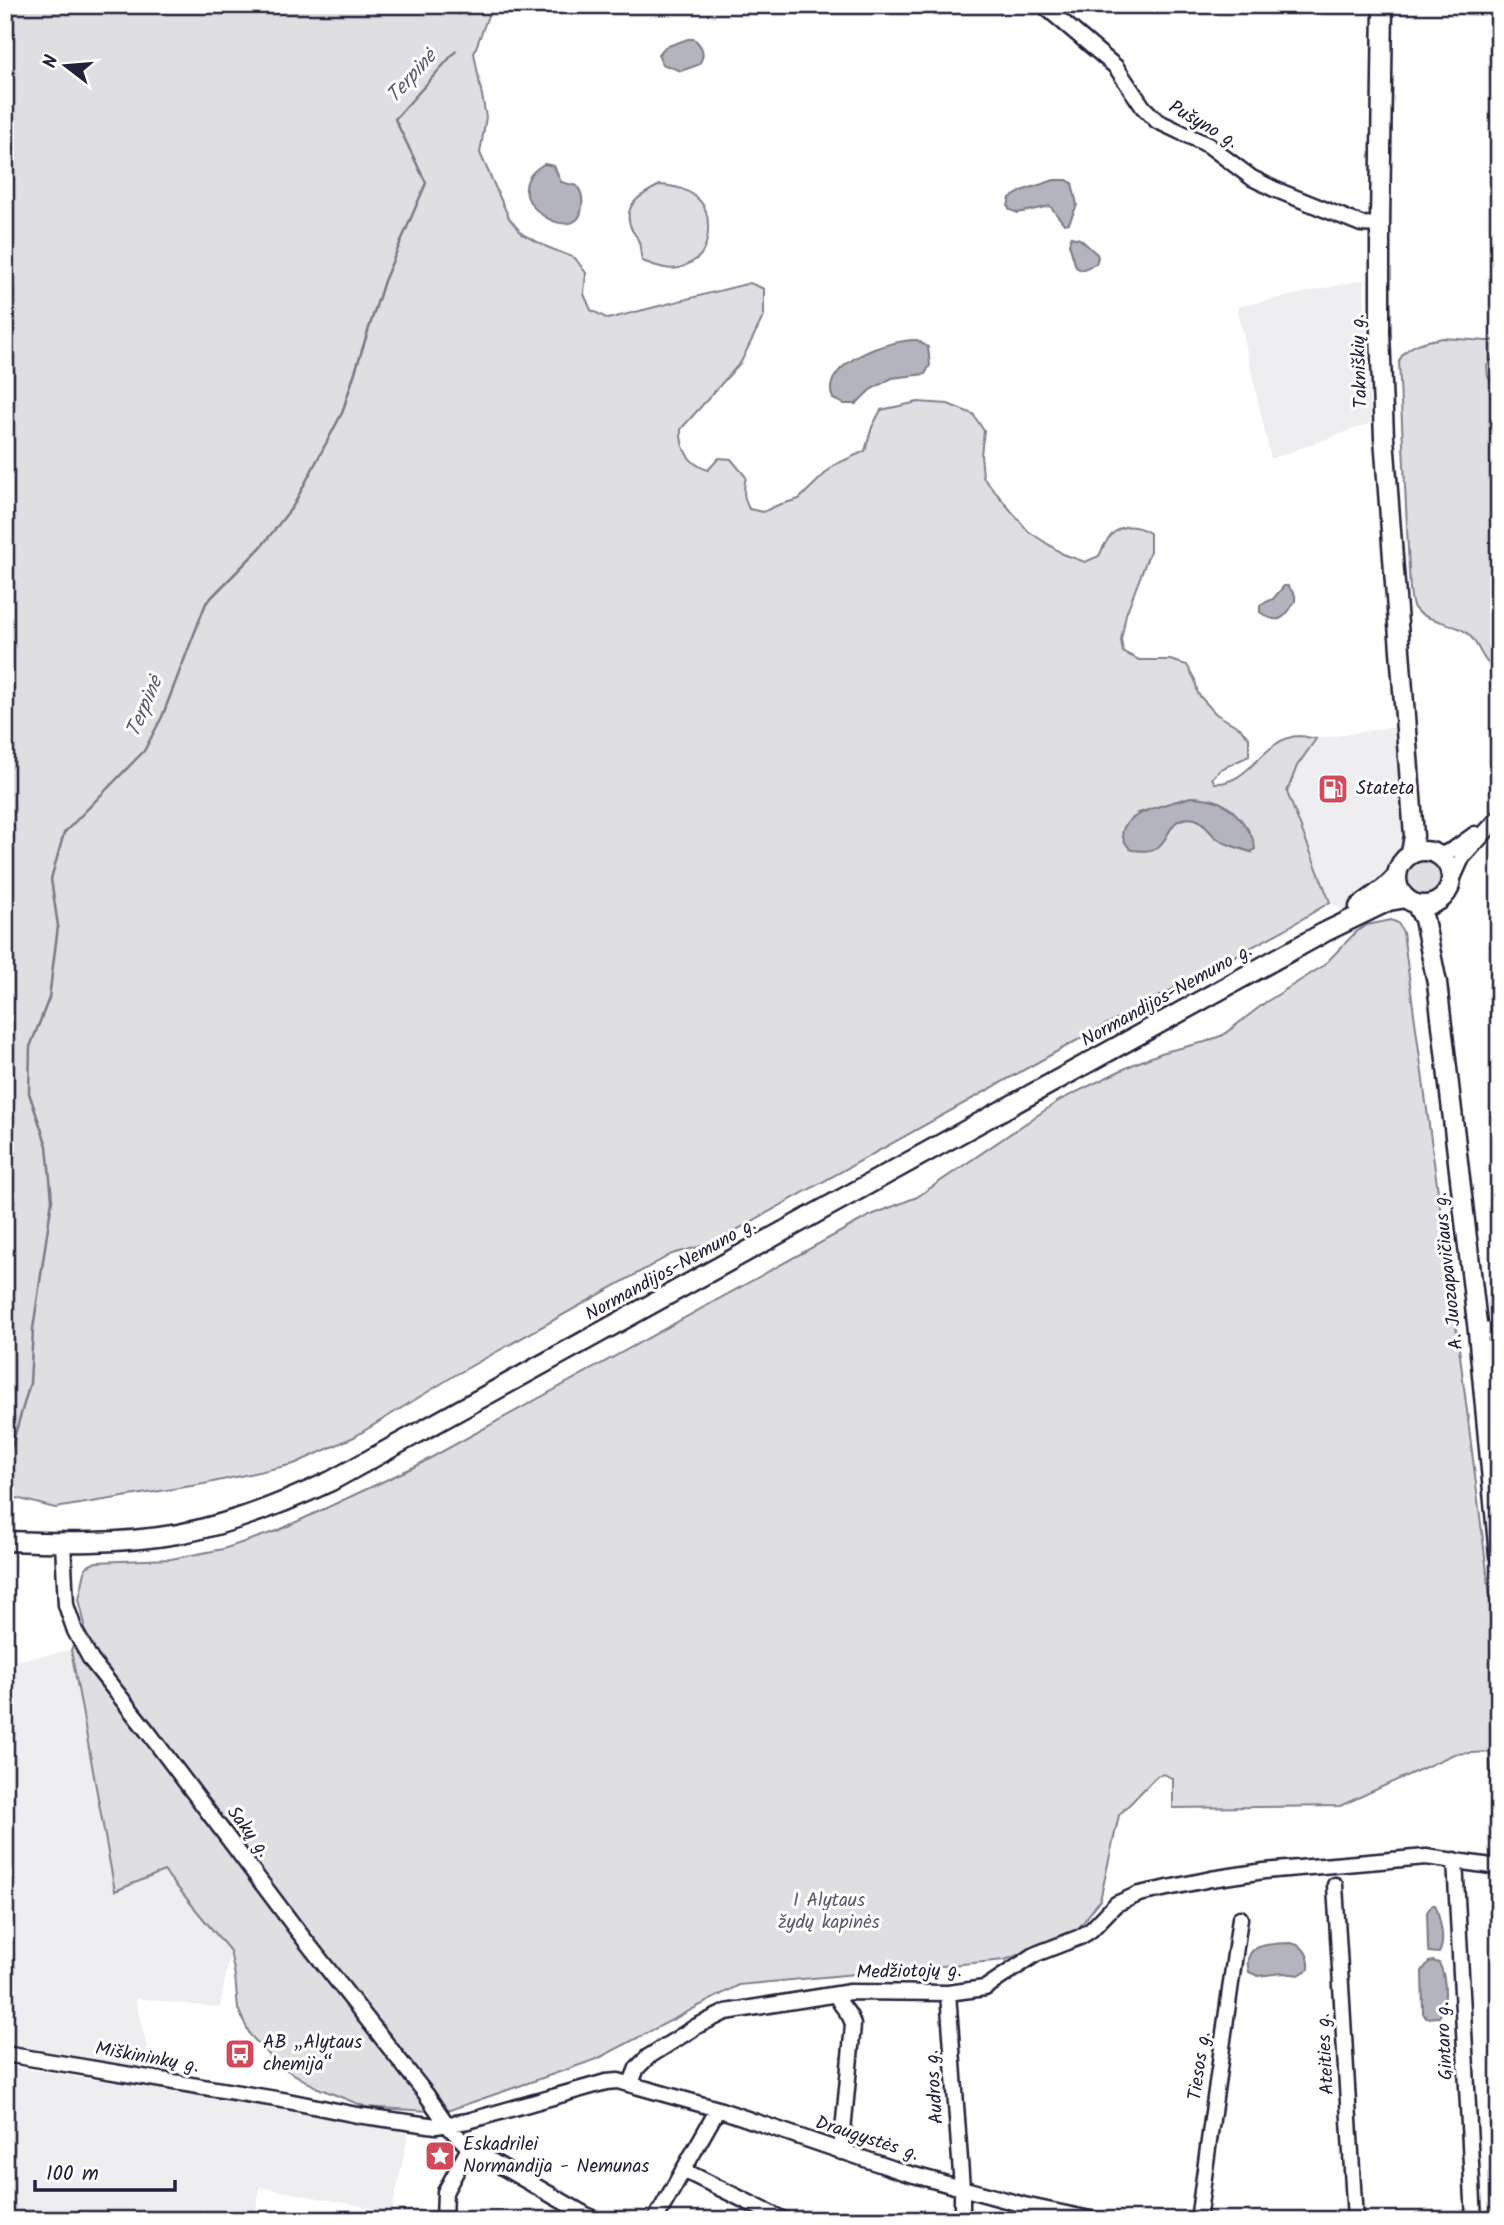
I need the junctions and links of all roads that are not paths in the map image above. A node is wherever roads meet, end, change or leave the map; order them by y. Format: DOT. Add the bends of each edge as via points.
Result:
graph roads {
  1 [pos="1043,5"];
  2 [pos="1384,5"];
  3 [pos="1380,225"];
  4 [pos="1406,714"];
  5 [pos="1499,817"];
  6 [pos="1412,853"];
  7 [pos="1436,853"];
  8 [pos="1397,876"];
  9 [pos="1452,880"];
  10 [pos="1411,901"];
  11 [pos="1437,902"];
  12 [pos="1325,932"];
  13 [pos="1437,983"];
  14 [pos="1499,1328"];
  15 [pos="1478,1332"];
  16 [pos="5,1541"];
  17 [pos="63,1543"];
  18 [pos="1499,1555"];
  19 [pos="1455,1860"];
  20 [pos="1499,1867"];
  21 [pos="1335,1885"];
  22 [pos="1240,1918"];
  23 [pos="948,1993"];
  24 [pos="836,1995"];
  25 [pos="5,2054"];
  26 [pos="631,2083"];
  27 [pos="718,2109"];
  28 [pos="447,2126"];
  29 [pos="469,2148"];
  30 [pos="841,2152"];
  31 [pos="683,2170"];
  32 [pos="962,2188"];
  33 [pos="444,2220"];
  34 [pos="595,2220"];
  35 [pos="655,2220"];
  36 [pos="784,2220"];
  37 [pos="958,2220"];
  38 [pos="1095,2220"];
  39 [pos="1198,2220"];
  40 [pos="1355,2220"];
  41 [pos="1474,2220"];
  1 -- 3 [label="street, Pušyno g." via="1116,67 1157,121 1208,145 1274,189 1361,224"];
  2 -- 3 [label="main road, Takniškių g."];
  3 -- 4 [label="main road, Takniškių g." via="1384,438"];
  4 -- 6 [label="main road"];
  4 -- 7 [label="main road" via="1422,835"];
  5 -- 7 [label="street" via="1454,849"];
  5 -- 9 [label="street" via="1462,858"];
  6 -- 7 [label="main road"];
  6 -- 8 [label="main road"];
  7 -- 9 [label="main road" via="1447,862"];
  8 -- 10 [label="main road" via="1399,888"];
  8 -- 12 [label="main road, Normandijos-Nemuno g."];
  9 -- 11 [label="main road"];
  10 -- 11 [label="main road"];
  10 -- 12 [label="main road, Normandijos-Nemuno g." via="1389,901"];
  10 -- 13 [label="main road, A. Juozapavičiaus g." via="1424,919"];
  11 -- 13 [label="main road, A. Juozapavičiaus g."];
  12 -- 17 [label="main road, Normandijos-Nemuno g." via="331,1482 258,1512 179,1534"];
  13 -- 15 [label="main road, A. Juozapavičiaus g."];
  14 -- 15 [label="street"];
  15 -- 18 [label="main road, A. Juozapavičiaus g."];
  16 -- 17 [label="main road, Normandijos-Nemuno g."];
  17 -- 28 [label="street, Sakų g." via="66,1605 90,1660"];
  19 -- 20 [label="street, Medžiotojų g."];
  19 -- 23 [label="street, Medžiotojų g." via="1426,1857 1264,1871 1139,1894 1116,1904 1080,1937 1037,1954 985,1988"];
  19 -- 41 [label="street, Gintaro g."];
  21 -- 40 [label="street, Ateities g."];
  22 -- 39 [label="street, Tiesos g."];
  23 -- 24 [label="street, Medžiotojų g."];
  23 -- 32 [label="street, Audros g."];
  24 -- 26 [label="street, Medžiotojų g." via="726,2012 648,2057"];
  24 -- 30 [label="street" via="853,2025"];
  25 -- 28 [label="street, Miškininkų g." via="423,2126"];
  26 -- 27 [label="street, Draugystės g."];
  26 -- 28 [label="street" via="606,2082"];
  27 -- 30 [label="street, Draugystės g."];
  27 -- 31 [label="street"];
  28 -- 29 [label="street, Sakų g."];
  29 -- 33 [label="street" via="445,2192"];
  29 -- 34 [label="street, Sakų g."];
  30 -- 32 [label="street, Draugystės g."];
  31 -- 35 [label="street"];
  31 -- 36 [label="street"];
  32 -- 37 [label="street, Audros g."];
  32 -- 38 [label="street, Draugystės g."];
}
